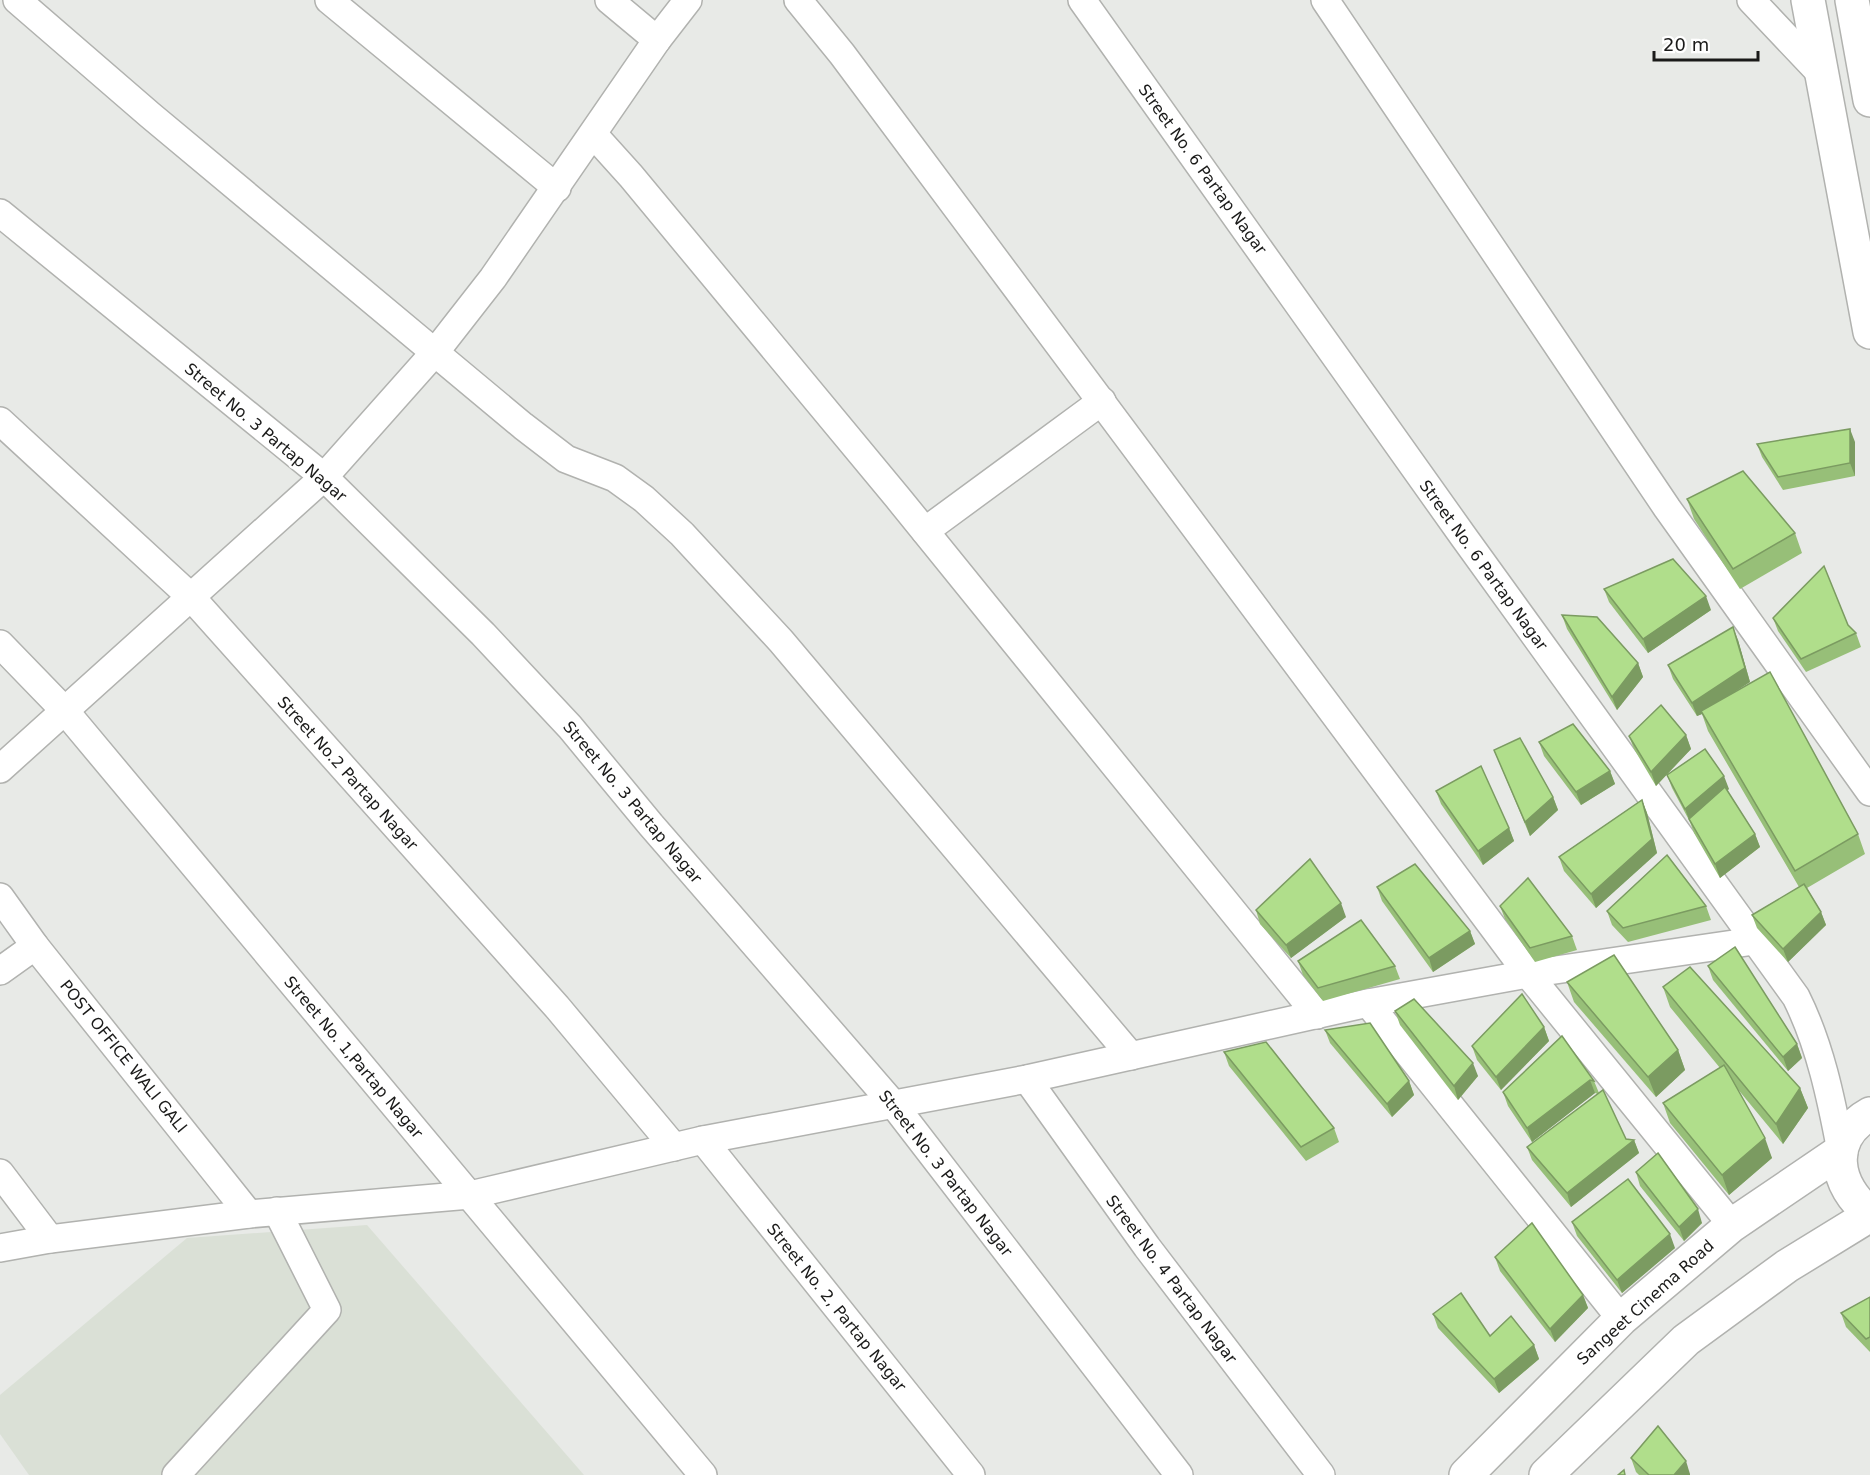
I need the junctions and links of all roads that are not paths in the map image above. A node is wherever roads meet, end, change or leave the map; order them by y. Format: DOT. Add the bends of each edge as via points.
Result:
graph roads {
  1 [pos="17,0"];
  2 [pos="329,0"];
  3 [pos="609,0"];
  4 [pos="688,0"];
  5 [pos="798,0"];
  6 [pos="1083,0"];
  7 [pos="1325,0"];
  8 [pos="1751,0"];
  9 [pos="1808,0"];
  10 [pos="1852,0"];
  11 [pos="657,40"];
  12 [pos="1821,75"];
  13 [pos="1870,99"];
  14 [pos="594,135"];
  15 [pos="557,188"];
  16 [pos="0,213"];
  17 [pos="1870,332"];
  18 [pos="436,351"];
  19 [pos="1102,401"];
  20 [pos="0,421"];
  21 [pos="324,477"];
  22 [pos="925,531"];
  23 [pos="191,597"];
  24 [pos="0,644"];
  25 [pos="65,711"];
  26 [pos="0,769"];
  27 [pos="1870,792"];
  28 [pos="0,897"];
  29 [pos="1754,941"];
  30 [pos="35,946"];
  31 [pos="0,971"];
  32 [pos="1528,974"];
  33 [pos="1368,1003"];
  34 [pos="1317,1015"];
  35 [pos="1131,1056"];
  36 [pos="1027,1079"];
  37 [pos="894,1105"];
  38 [pos="1870,1114"];
  39 [pos="703,1140"];
  40 [pos="674,1147"];
  41 [pos="1841,1151"];
  42 [pos="0,1173"];
  43 [pos="470,1195"];
  44 [pos="277,1211"];
  45 [pos="249,1214"];
  46 [pos="1870,1214"];
  47 [pos="1732,1225"];
  48 [pos="50,1239"];
  49 [pos="0,1248"];
  50 [pos="1621,1319"];
  51 [pos="176,1475"];
  52 [pos="703,1475"];
  53 [pos="971,1475"];
  54 [pos="1179,1475"];
  55 [pos="1321,1475"];
  56 [pos="1466,1475"];
  57 [pos="1546,1475"];
  1 -- 18 [label="street"];
  2 -- 15 [label="street"];
  3 -- 11 [label="street"];
  4 -- 11 [label="street"];
  5 -- 19 [label="street"];
  6 -- 29 [label="street, Street No. 6 Partap Nagar"];
  7 -- 27 [label="street" via="1667,508"];
  8 -- 12 [label="street"];
  9 -- 12 [label="street"];
  10 -- 13 [label="street"];
  11 -- 14 [label="street"];
  12 -- 17 [label="street"];
  14 -- 15 [label="street"];
  14 -- 22 [label="street"];
  15 -- 18 [label="street" via="494,278"];
  16 -- 21 [label="street, Street No. 3 Partap Nagar"];
  18 -- 21 [label="street"];
  18 -- 35 [label="street" via="566,459 615,478 682,534 781,641"];
  19 -- 22 [label="street"];
  19 -- 32 [label="street"];
  20 -- 23 [label="street, Street No.2 Partap Nagar"];
  21 -- 23 [label="street"];
  21 -- 37 [label="street, Street No. 3 Partap Nagar" via="483,634 570,727"];
  22 -- 34 [label="street"];
  23 -- 25 [label="street"];
  23 -- 40 [label="street, Street No.2 Partap Nagar" via="557,1007"];
  24 -- 25 [label="street, Street No. 1,Partap Nagar"];
  25 -- 26 [label="street"];
  25 -- 43 [label="street, Street No. 1,Partap Nagar"];
  28 -- 30 [label="street, POST OFFICE WALI GALI"];
  29 -- 32 [label="street"];
  29 -- 41 [label="street, Street No. 6 Partap Nagar" via="1796,997 1807,1019 1830,1096"];
  30 -- 31 [label="street"];
  30 -- 45 [label="street, POST OFFICE WALI GALI"];
  32 -- 33 [label="street"];
  32 -- 47 [label="street"];
  33 -- 34 [label="street"];
  33 -- 50 [label="street"];
  34 -- 35 [label="street"];
  35 -- 36 [label="street"];
  36 -- 37 [label="street"];
  36 -- 55 [label="street, Street No. 4 Partap Nagar" via="1147,1247"];
  37 -- 39 [label="street"];
  37 -- 54 [label="street, Street No. 3 Partap Nagar"];
  38 -- 41 [label="street" via="1848,1134"];
  39 -- 40 [label="street"];
  39 -- 53 [label="street, Street No. 2, Partap Nagar"];
  40 -- 43 [label="street"];
  41 -- 46 [label="street" via="1840,1170 1845,1188"];
  41 -- 47 [label="street, Sangeet Cinema Road"];
  42 -- 48 [label="street"];
  43 -- 44 [label="street"];
  43 -- 52 [label="street, Street No. 1,Partap Nagar"];
  44 -- 45 [label="street"];
  44 -- 51 [label="street" via="327,1310"];
  45 -- 48 [label="street"];
  46 -- 57 [label="street" via="1787,1266 1686,1340"];
  47 -- 50 [label="street, Sangeet Cinema Road"];
  48 -- 49 [label="street"];
  50 -- 56 [label="street, Sangeet Cinema Road"];
}
